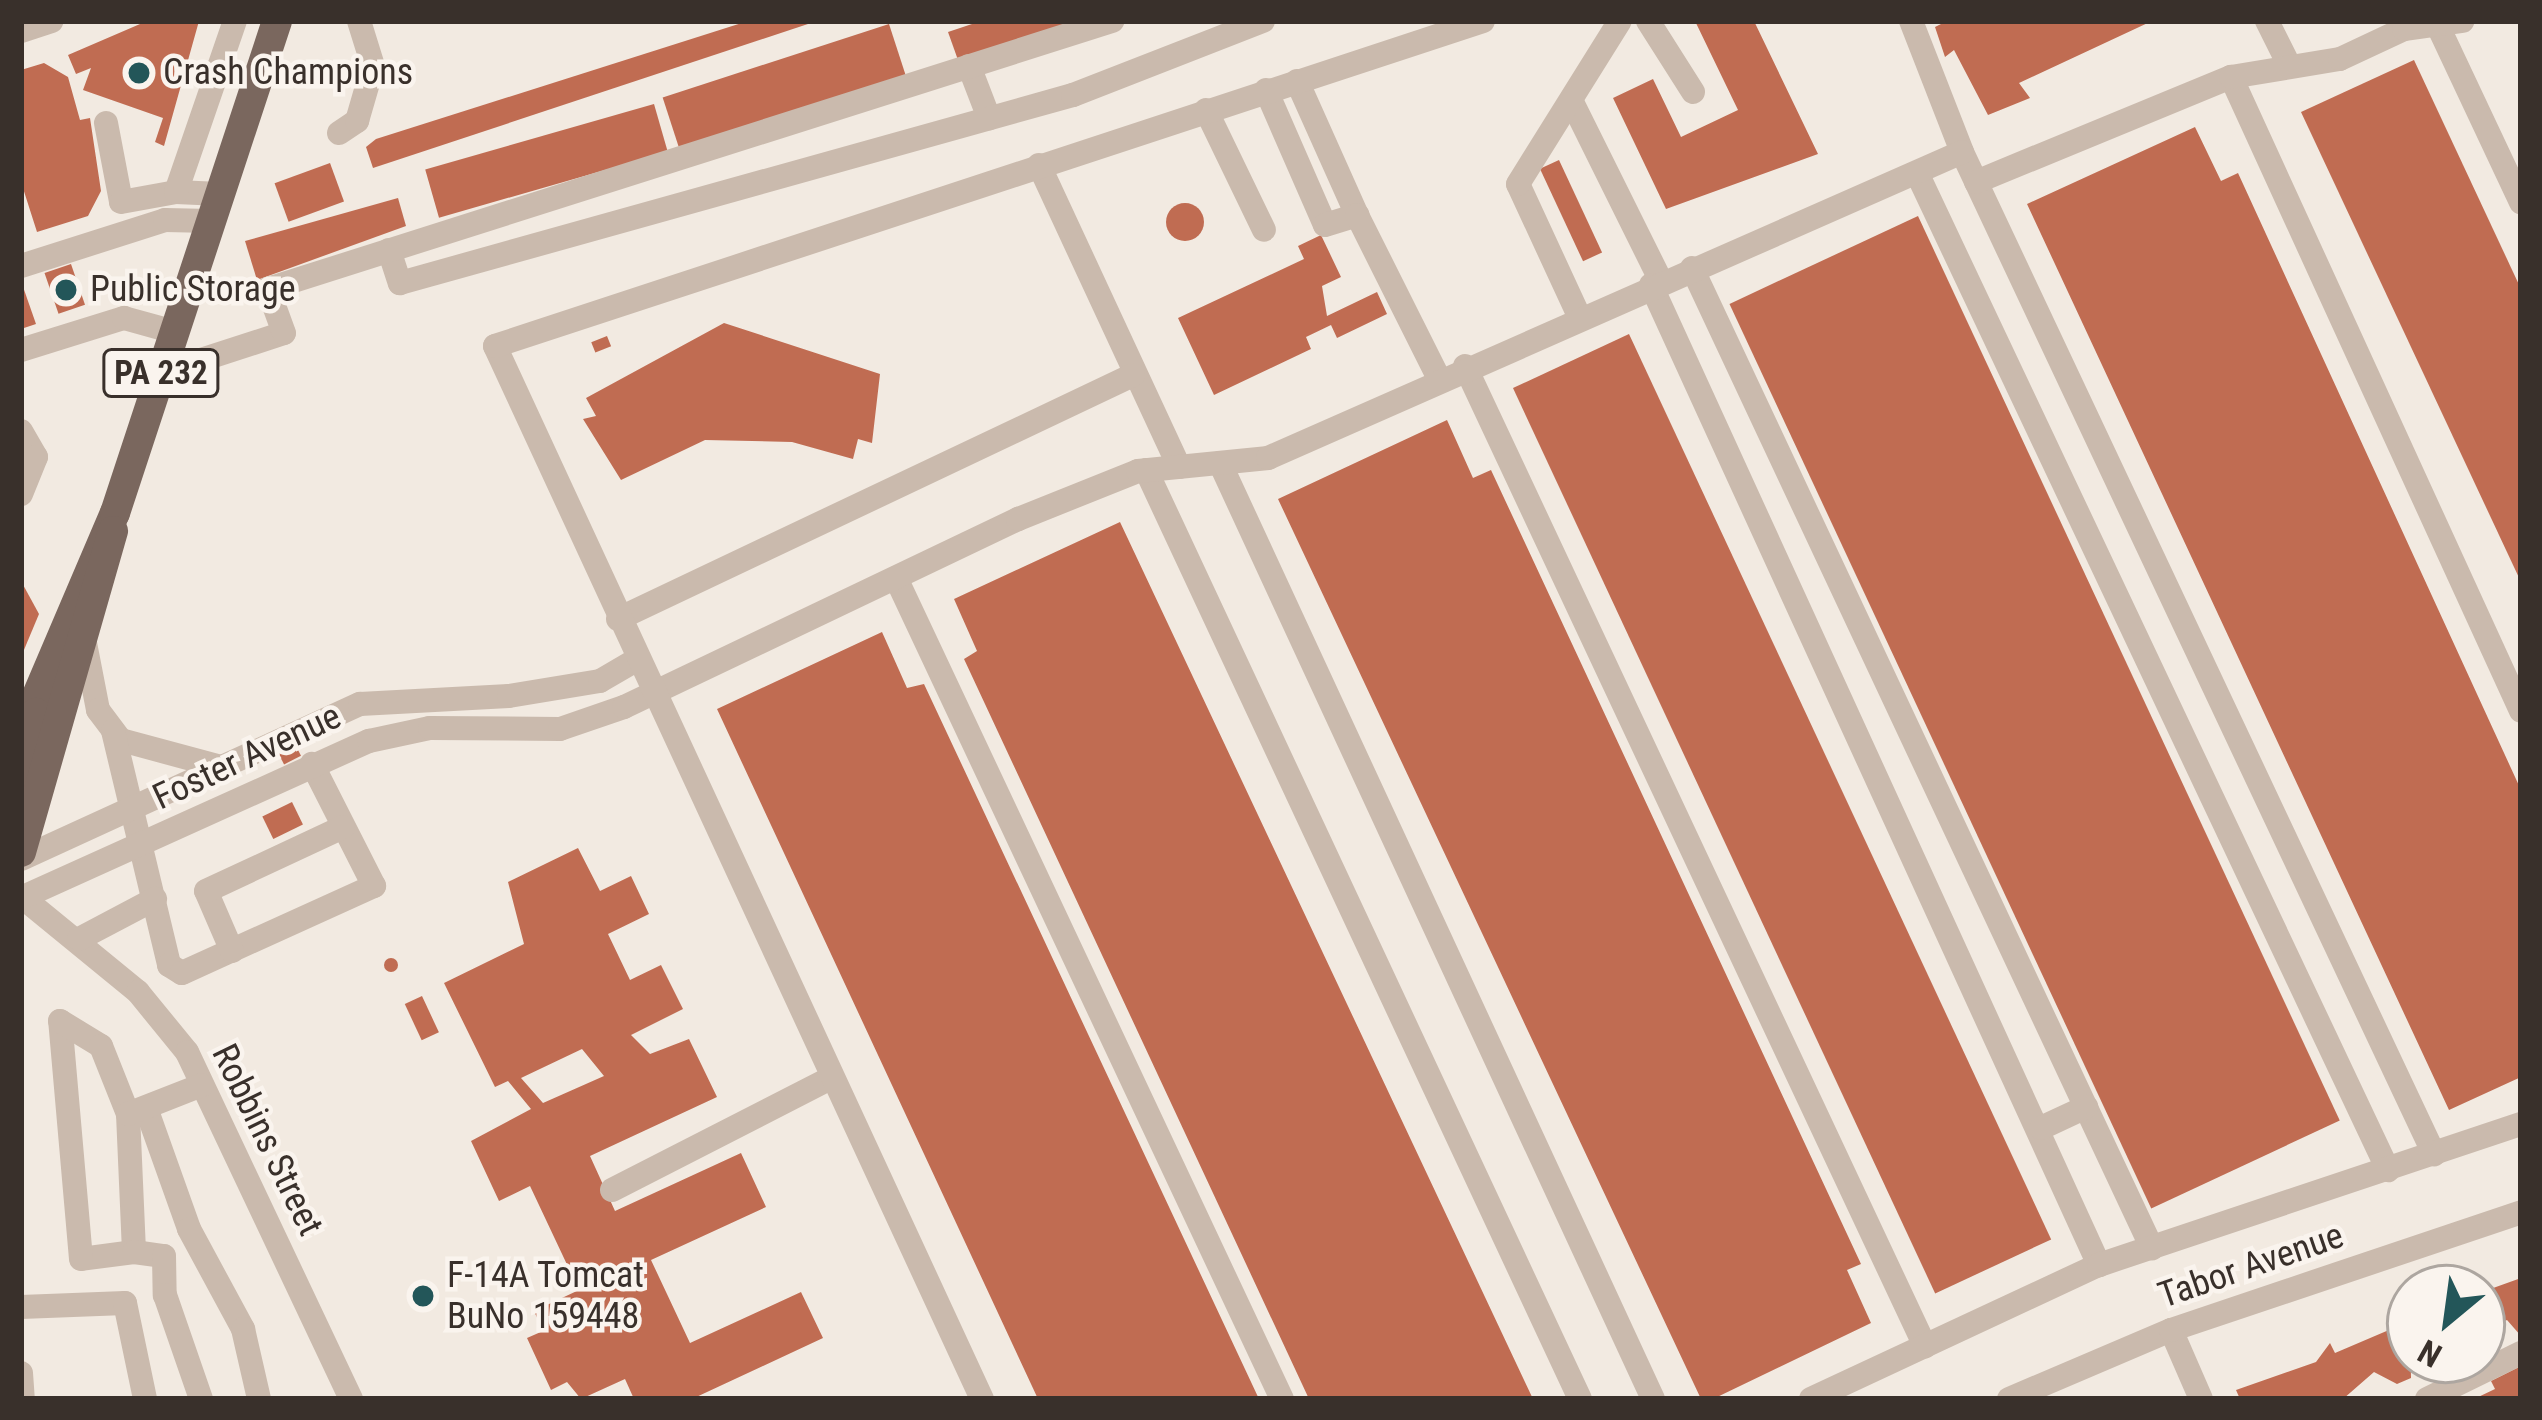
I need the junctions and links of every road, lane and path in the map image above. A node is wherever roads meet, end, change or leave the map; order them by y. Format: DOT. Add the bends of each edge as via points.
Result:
graph roads {
  1 [pos="51,21"];
  2 [pos="235,21"];
  3 [pos="277,21"];
  4 [pos="359,21"];
  5 [pos="1112,21"];
  6 [pos="1263,21"];
  7 [pos="1483,21"];
  8 [pos="1620,21"];
  9 [pos="1648,21"];
  10 [pos="1911,21"];
  11 [pos="2267,21"];
  12 [pos="2450,23"];
  13 [pos="21,31"];
  14 [pos="2288,63"];
  15 [pos="970,66"];
  16 [pos="2231,77"];
  17 [pos="1297,80"];
  18 [pos="1266,90"];
  19 [pos="1693,92"];
  20 [pos="1573,104"];
  21 [pos="1206,110"];
  22 [pos="989,118"];
  23 [pos="106,124"];
  24 [pos="339,133"];
  25 [pos="1962,152"];
  26 [pos="1039,165"];
  27 [pos="1918,172"];
  28 [pos="1976,182"];
  29 [pos="176,192"];
  30 [pos="2521,202"];
  31 [pos="216,207"];
  32 [pos="1357,215"];
  33 [pos="1264,230"];
  34 [pos="389,250"];
  35 [pos="21,266"];
  36 [pos="1692,268"];
  37 [pos="1656,283"];
  38 [pos="1579,316"];
  39 [pos="175,332"];
  40 [pos="21,350"];
  41 [pos="1466,366"];
  42 [pos="161,373"];
  43 [pos="1133,375"];
  44 [pos="1438,379"];
  45 [pos="1753,398"];
  46 [pos="1712,418"];
  47 [pos="21,431"];
  48 [pos="1220,463"];
  49 [pos="1179,467"];
  50 [pos="1146,470"];
  51 [pos="21,494"];
  52 [pos="115,513"];
  53 [pos="896,578"];
  54 [pos="618,619"];
  55 [pos="85,640"];
  56 [pos="1870,647"];
  57 [pos="636,660"];
  58 [pos="1829,667"];
  59 [pos="47,673"];
  60 [pos="651,694"];
  61 [pos="2521,711"];
  62 [pos="113,731"];
  63 [pos="21,733"];
  64 [pos="312,764"];
  65 [pos="224,767"];
  66 [pos="21,777"];
  67 [pos="136,808"];
  68 [pos="343,827"];
  69 [pos="148,842"];
  70 [pos="21,855"];
  71 [pos="22,898"];
  72 [pos="155,899"];
  73 [pos="79,939"];
  74 [pos="232,950"];
  75 [pos="831,1078"];
  76 [pos="202,1084"];
  77 [pos="2086,1107"];
  78 [pos="137,1111"];
  79 [pos="2521,1124"];
  80 [pos="2041,1128"];
  81 [pos="2434,1154"];
  82 [pos="2388,1170"];
  83 [pos="612,1190"];
  84 [pos="2521,1213"];
  85 [pos="2152,1248"];
  86 [pos="134,1252"];
  87 [pos="2099,1265"];
  88 [pos="21,1307"];
  89 [pos="2171,1330"];
  90 [pos="1925,1346"];
  91 [pos="2521,1353"];
  92 [pos="21,1372"];
  93 [pos="2013,1398"];
  94 [pos="23,1399"];
  95 [pos="145,1399"];
  96 [pos="201,1399"];
  97 [pos="259,1399"];
  98 [pos="351,1399"];
  99 [pos="982,1399"];
  100 [pos="1282,1399"];
  101 [pos="1580,1399"];
  102 [pos="1653,1399"];
  103 [pos="1811,1399"];
  104 [pos="2201,1399"];
  105 [pos="2426,1399"];
  1 -- 13 [label="street"];
  2 -- 29 [label="street"];
  3 -- 31 [label="main road, PA 232"];
  4 -- 24 [label="street" via="374,66 357,121"];
  5 -- 15 [label="street"];
  6 -- 22 [label="street"];
  7 -- 17 [label="street"];
  8 -- 20 [label="street"];
  9 -- 19 [label="street"];
  10 -- 25 [label="street"];
  11 -- 14 [label="street"];
  12 -- 14 [label="street" via="2340,59"];
  12 -- 30 [label="street"];
  14 -- 16 [label="street"];
  15 -- 22 [label="street"];
  15 -- 34 [label="street"];
  16 -- 28 [label="street"];
  16 -- 61 [label="street"];
  17 -- 18 [label="street"];
  17 -- 32 [label="street"];
  18 -- 21 [label="street"];
  18 -- 32 [label="street" via="1325,225"];
  20 -- 37 [label="street"];
  20 -- 38 [label="street" via="1518,184"];
  21 -- 26 [label="street"];
  21 -- 33 [label="street"];
  22 -- 34 [label="street" via="400,284"];
  23 -- 29 [label="street" via="121,202"];
  25 -- 27 [label="street, Foster Avenue"];
  25 -- 28 [label="street"];
  26 -- 43 [label="street"];
  26 -- 54 [label="street" via="495,346"];
  27 -- 36 [label="street, Foster Avenue"];
  27 -- 82 [label="street"];
  28 -- 81 [label="street"];
  29 -- 31 [label="street"];
  31 -- 35 [label="street"];
  31 -- 39 [label="main road, PA 232"];
  32 -- 44 [label="street"];
  34 -- 42 [label="street" via="268,289 284,333"];
  36 -- 37 [label="street, Foster Avenue"];
  36 -- 45 [label="street"];
  37 -- 38 [label="street, Foster Avenue"];
  37 -- 46 [label="street"];
  38 -- 41 [label="street, Foster Avenue"];
  39 -- 40 [label="street" via="124,318"];
  39 -- 42 [label="main road, PA 232"];
  41 -- 44 [label="street, Foster Avenue"];
  41 -- 90 [label="street"];
  42 -- 52 [label="main road, PA 232"];
  43 -- 49 [label="street"];
  43 -- 54 [label="street"];
  44 -- 48 [label="street, Foster Avenue" via="1268,458"];
  45 -- 46 [label="street"];
  45 -- 56 [label="street"];
  46 -- 58 [label="street"];
  47 -- 51 [label="street" via="36,457"];
  48 -- 49 [label="street, Foster Avenue"];
  48 -- 102 [label="street"];
  49 -- 50 [label="street, Foster Avenue"];
  50 -- 53 [label="street, Foster Avenue"];
  50 -- 101 [label="street"];
  52 -- 55 [label="main road, PA 232"];
  52 -- 59 [label="main road, PA 232"];
  53 -- 60 [label="street, Foster Avenue"];
  53 -- 100 [label="street"];
  54 -- 57 [label="street"];
  55 -- 62 [label="street" via="92,694"];
  55 -- 70 [label="main road, PA 232"];
  56 -- 58 [label="street"];
  56 -- 77 [label="street"];
  57 -- 60 [label="street"];
  57 -- 65 [label="street, Foster Avenue" via="600,681 509,696 360,704"];
  58 -- 80 [label="street"];
  59 -- 63 [label="main road, PA 232"];
  59 -- 66 [label="main road"];
  60 -- 64 [label="street, Foster Avenue" via="560,729 430,728"];
  60 -- 75 [label="street"];
  62 -- 65 [label="street" via="153,754"];
  62 -- 67 [label="street"];
  64 -- 68 [label="street"];
  64 -- 69 [label="street, Foster Avenue"];
  65 -- 67 [label="street, Foster Avenue"];
  67 -- 69 [label="street"];
  67 -- 70 [label="street, Foster Avenue"];
  68 -- 74 [label="street" via="206,891"];
  68 -- 74 [label="street" via="374,886"];
  69 -- 71 [label="street, Foster Avenue"];
  69 -- 72 [label="street"];
  71 -- 73 [label="street, Robbins Street"];
  72 -- 73 [label="street"];
  72 -- 74 [label="street" via="170,965 182,973"];
  73 -- 76 [label="street, Robbins Street" via="138,992"];
  75 -- 83 [label="street"];
  75 -- 99 [label="street"];
  76 -- 78 [label="street"];
  76 -- 98 [label="street, Robbins Street"];
  77 -- 80 [label="street"];
  77 -- 85 [label="street"];
  78 -- 86 [label="street"];
  78 -- 86 [label="street" via="101,1046 60,1021 81,1258"];
  78 -- 97 [label="street" via="243,1329"];
  79 -- 81 [label="street"];
  80 -- 87 [label="street"];
  81 -- 82 [label="street"];
  82 -- 85 [label="street"];
  84 -- 89 [label="street, Tabor Avenue"];
  85 -- 87 [label="street"];
  86 -- 96 [label="street" via="164,1256 179,1348"];
  87 -- 90 [label="street"];
  88 -- 95 [label="street" via="125,1303"];
  89 -- 93 [label="street, Tabor Avenue"];
  89 -- 104 [label="street"];
  90 -- 103 [label="street"];
  91 -- 105 [label="street"];
  92 -- 94 [label="street"];
}
